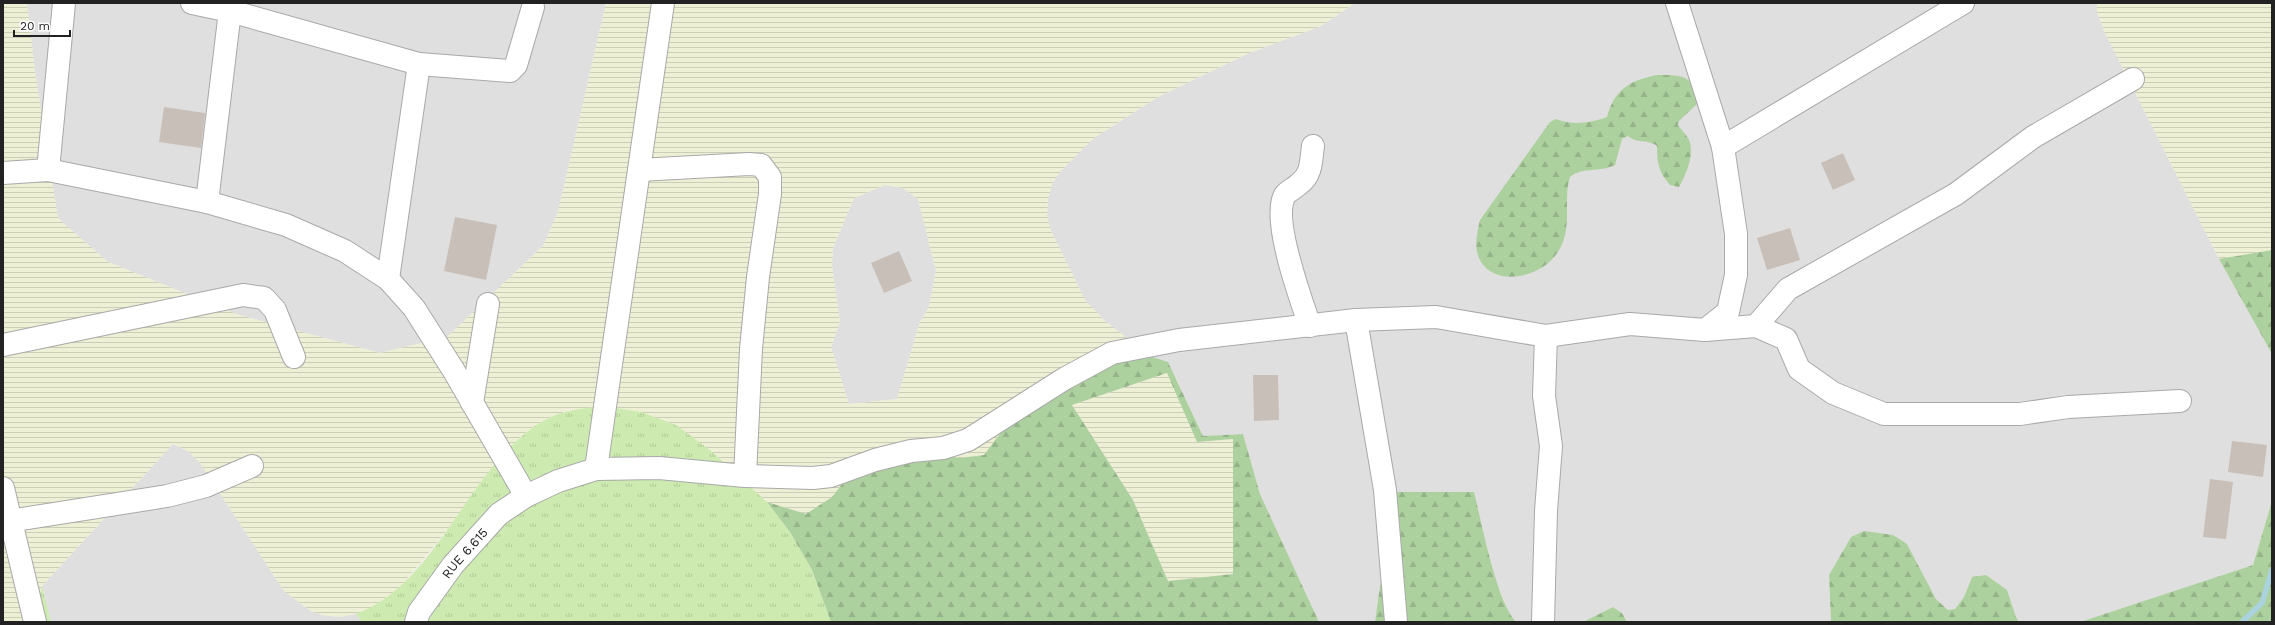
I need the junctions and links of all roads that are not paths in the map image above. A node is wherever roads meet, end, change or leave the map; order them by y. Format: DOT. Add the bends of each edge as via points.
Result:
graph roads {
  1 [pos="64,3"];
  2 [pos="192,3"];
  3 [pos="663,3"];
  4 [pos="1677,3"];
  5 [pos="1963,3"];
  6 [pos="534,7"];
  7 [pos="230,11"];
  8 [pos="419,64"];
  9 [pos="2133,78"];
  10 [pos="1313,146"];
  11 [pos="1723,147"];
  12 [pos="48,170"];
  13 [pos="639,170"];
  14 [pos="3,173"];
  15 [pos="207,202"];
  16 [pos="388,279"];
  17 [pos="488,304"];
  18 [pos="1356,320"];
  19 [pos="1310,326"];
  20 [pos="1756,326"];
  21 [pos="1705,330"];
  22 [pos="1546,336"];
  23 [pos="3,345"];
  24 [pos="294,357"];
  25 [pos="2180,401"];
  26 [pos="472,403"];
  27 [pos="252,466"];
  28 [pos="596,469"];
  29 [pos="745,476"];
  30 [pos="3,488"];
  31 [pos="526,496"];
  32 [pos="8,522"];
  33 [pos="35,622"];
  34 [pos="416,622"];
  35 [pos="1396,622"];
  36 [pos="1543,622"];
  1 -- 12 [label="street"];
  2 -- 7 [label="street"];
  3 -- 13 [label="street"];
  4 -- 11 [label="street"];
  5 -- 11 [label="street"];
  6 -- 8 [label="street" via="516,65 510,71"];
  7 -- 8 [label="street"];
  7 -- 15 [label="street"];
  8 -- 16 [label="street"];
  9 -- 20 [label="street" via="2033,137 1956,194 1788,289"];
  10 -- 19 [label="street" via="1310,170 1304,181 1285,194 1280,208 1291,266"];
  11 -- 21 [label="street" via="1736,234 1736,275 1728,312"];
  12 -- 14 [label="street"];
  12 -- 15 [label="street"];
  13 -- 28 [label="street"];
  13 -- 29 [label="street" via="749,164 761,165 770,177 751,349"];
  15 -- 16 [label="street" via="286,225 346,251"];
  16 -- 26 [label="street" via="414,308"];
  17 -- 26 [label="street"];
  18 -- 19 [label="street, RUE 6.615"];
  18 -- 22 [label="street, RUE 6.615" via="1436,317"];
  18 -- 35 [label="street" via="1385,490"];
  19 -- 29 [label="street, RUE 6.615" via="1179,340 1112,353 1064,379 983,433 968,440 943,448 911,451 875,460 831,476"];
  20 -- 21 [label="street, RUE 6.615"];
  20 -- 25 [label="street" via="1786,340 1800,369 1833,393 1884,414 2020,414 2068,408"];
  21 -- 22 [label="street, RUE 6.615" via="1630,324"];
  22 -- 36 [label="street" via="1544,396 1551,446 1546,511"];
  23 -- 24 [label="street" via="243,296 264,298 275,310"];
  26 -- 31 [label="street"];
  27 -- 32 [label="street" via="206,486 167,496"];
  28 -- 29 [label="street, RUE 6.615" via="660,468"];
  28 -- 31 [label="street, RUE 6.615" via="558,481"];
  30 -- 32 [label="street"];
  31 -- 34 [label="street, RUE 6.615" via="499,514 453,565 419,612"];
  32 -- 33 [label="street"];
}
